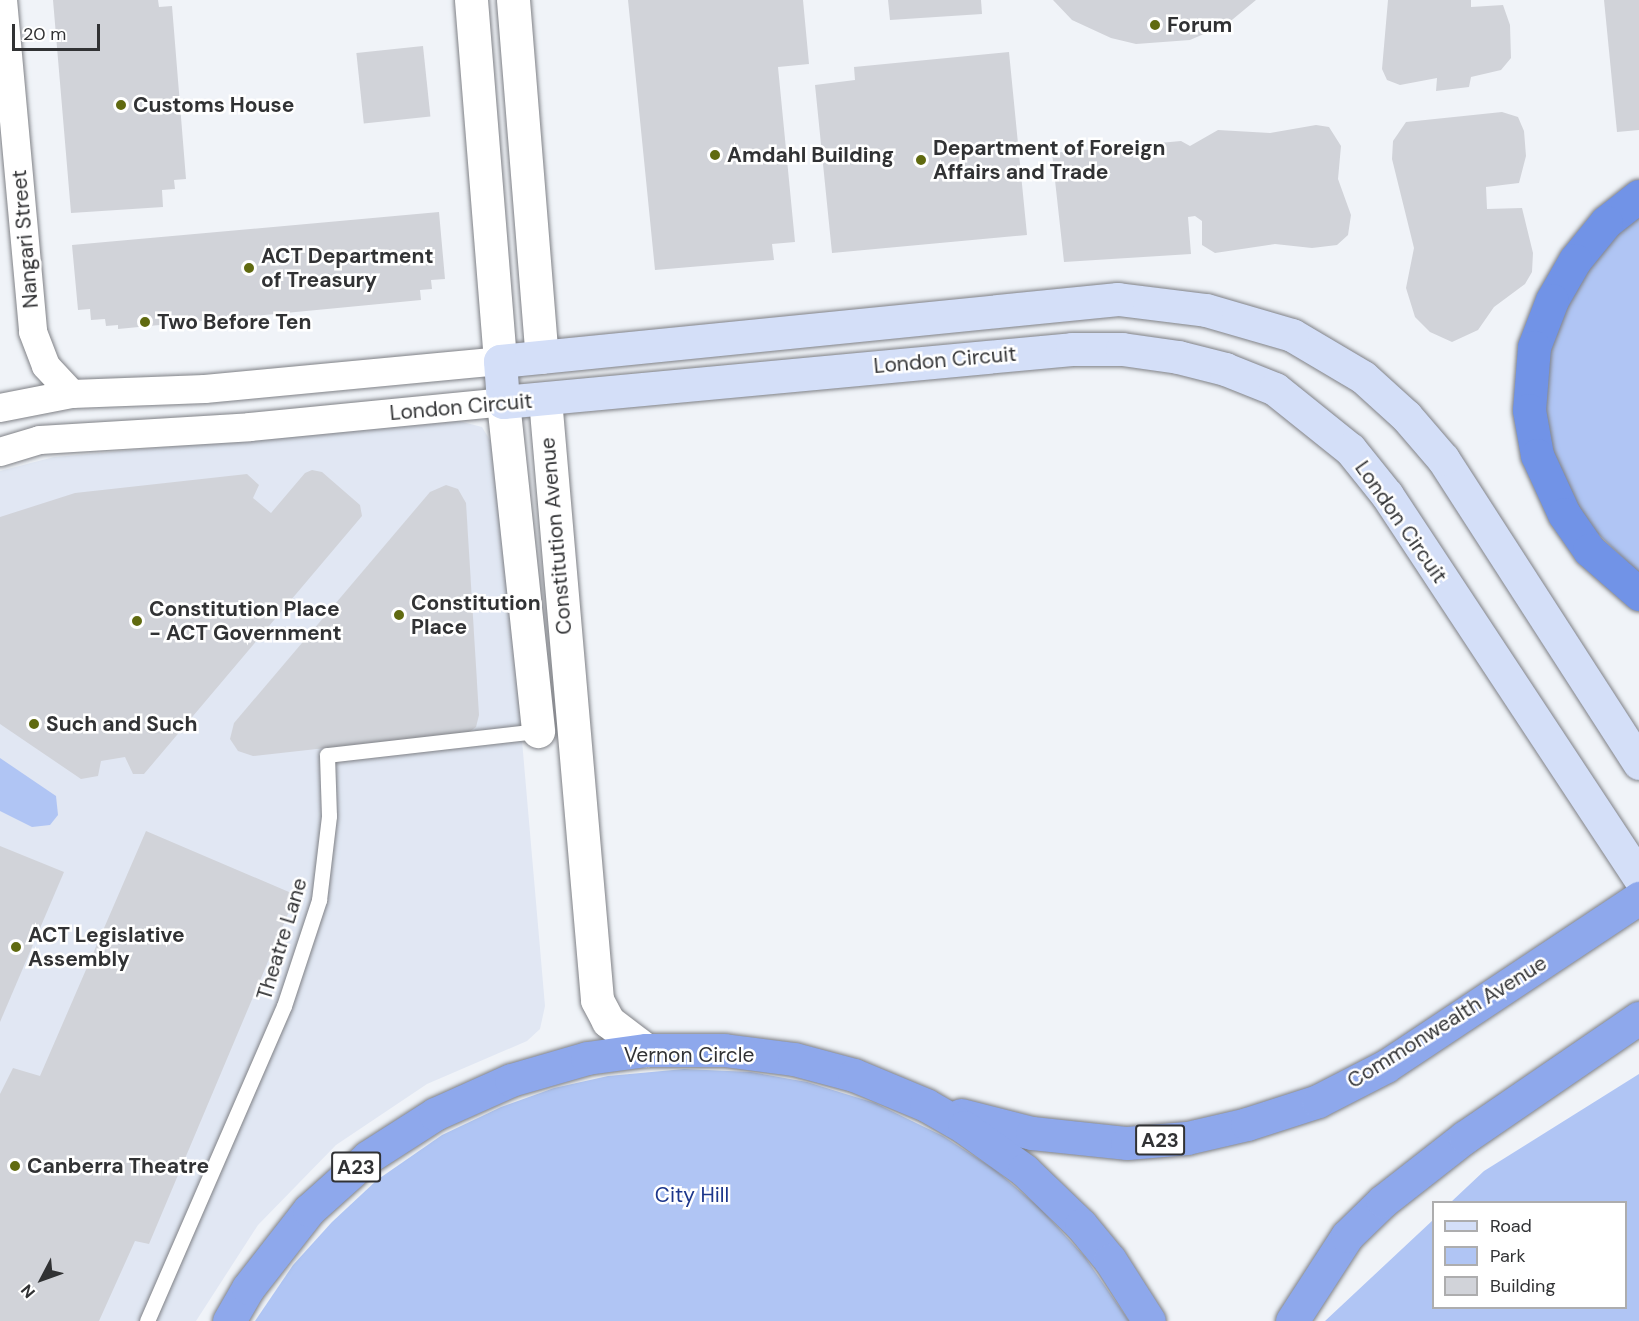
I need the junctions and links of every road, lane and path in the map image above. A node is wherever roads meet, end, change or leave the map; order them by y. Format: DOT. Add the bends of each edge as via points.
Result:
graph roads {
  1 [pos="3,0"];
  2 [pos="471,0"];
  3 [pos="513,0"];
  4 [pos="5,67"];
  5 [pos="1639,196"];
  6 [pos="542,357"];
  7 [pos="500,361"];
  8 [pos="72,394"];
  9 [pos="545,399"];
  10 [pos="503,402"];
  11 [pos="0,408"];
  12 [pos="0,452"];
  13 [pos="1639,594"];
  14 [pos="538,731"];
  15 [pos="1639,763"];
  16 [pos="1639,877"];
  17 [pos="1639,898"];
  18 [pos="1639,1018"];
  19 [pos="646,1050"];
  20 [pos="926,1106"];
  21 [pos="147,1321"];
  22 [pos="229,1321"];
  23 [pos="1149,1321"];
  24 [pos="1292,1321"];
  1 -- 4 [label="street, Nangari Street"];
  2 -- 7 [label="street, Constitution Avenue"];
  3 -- 6 [label="street, Constitution Avenue"];
  4 -- 8 [label="street, Nangari Street" via="33,332 46,366"];
  5 -- 13 [label="highway" via="1606,222 1575,260 1552,300 1534,346 1529,410 1537,454 1564,514 1589,550"];
  6 -- 7 [label="main road, London Circuit"];
  6 -- 9 [label="main road, Constitution Avenue"];
  6 -- 15 [label="main road, London Circuit" via="1118,299 1206,310 1292,335 1364,376 1443,459"];
  7 -- 8 [label="street, London Circuit" via="205,389"];
  7 -- 10 [label="main road, Constitution Avenue"];
  8 -- 11 [label="street, London Circuit"];
  9 -- 10 [label="main road, London Circuit"];
  9 -- 16 [label="main road, London Circuit" via="1010,354 1122,348 1225,369 1275,389 1350,449 1387,495"];
  9 -- 19 [label="street, Constitution Avenue" via="597,1000 608,1021"];
  10 -- 12 [label="street, London Circuit" via="250,427 40,440"];
  10 -- 14 [label="street, Constitution Avenue"];
  14 -- 21 [label="lane, Theatre Lane" via="327,755 328,838 319,900 284,1006"];
  17 -- 20 [label="highway, Commonwealth Avenue / A23" via="1386,1066 1318,1101 1247,1124 1187,1138 1127,1143 1032,1133"];
  18 -- 24 [label="highway" via="1466,1137 1383,1201 1347,1236"];
  19 -- 20 [label="highway, Vernon Circle / A23" via="724,1050 795,1059 854,1075"];
  19 -- 22 [label="highway, Vernon Circle / A23" via="587,1058 511,1080 458,1102 391,1141 309,1210 248,1288"];
  20 -- 23 [label="highway, Vernon Circle / A23" via="994,1147 1051,1193 1110,1260"];
}
